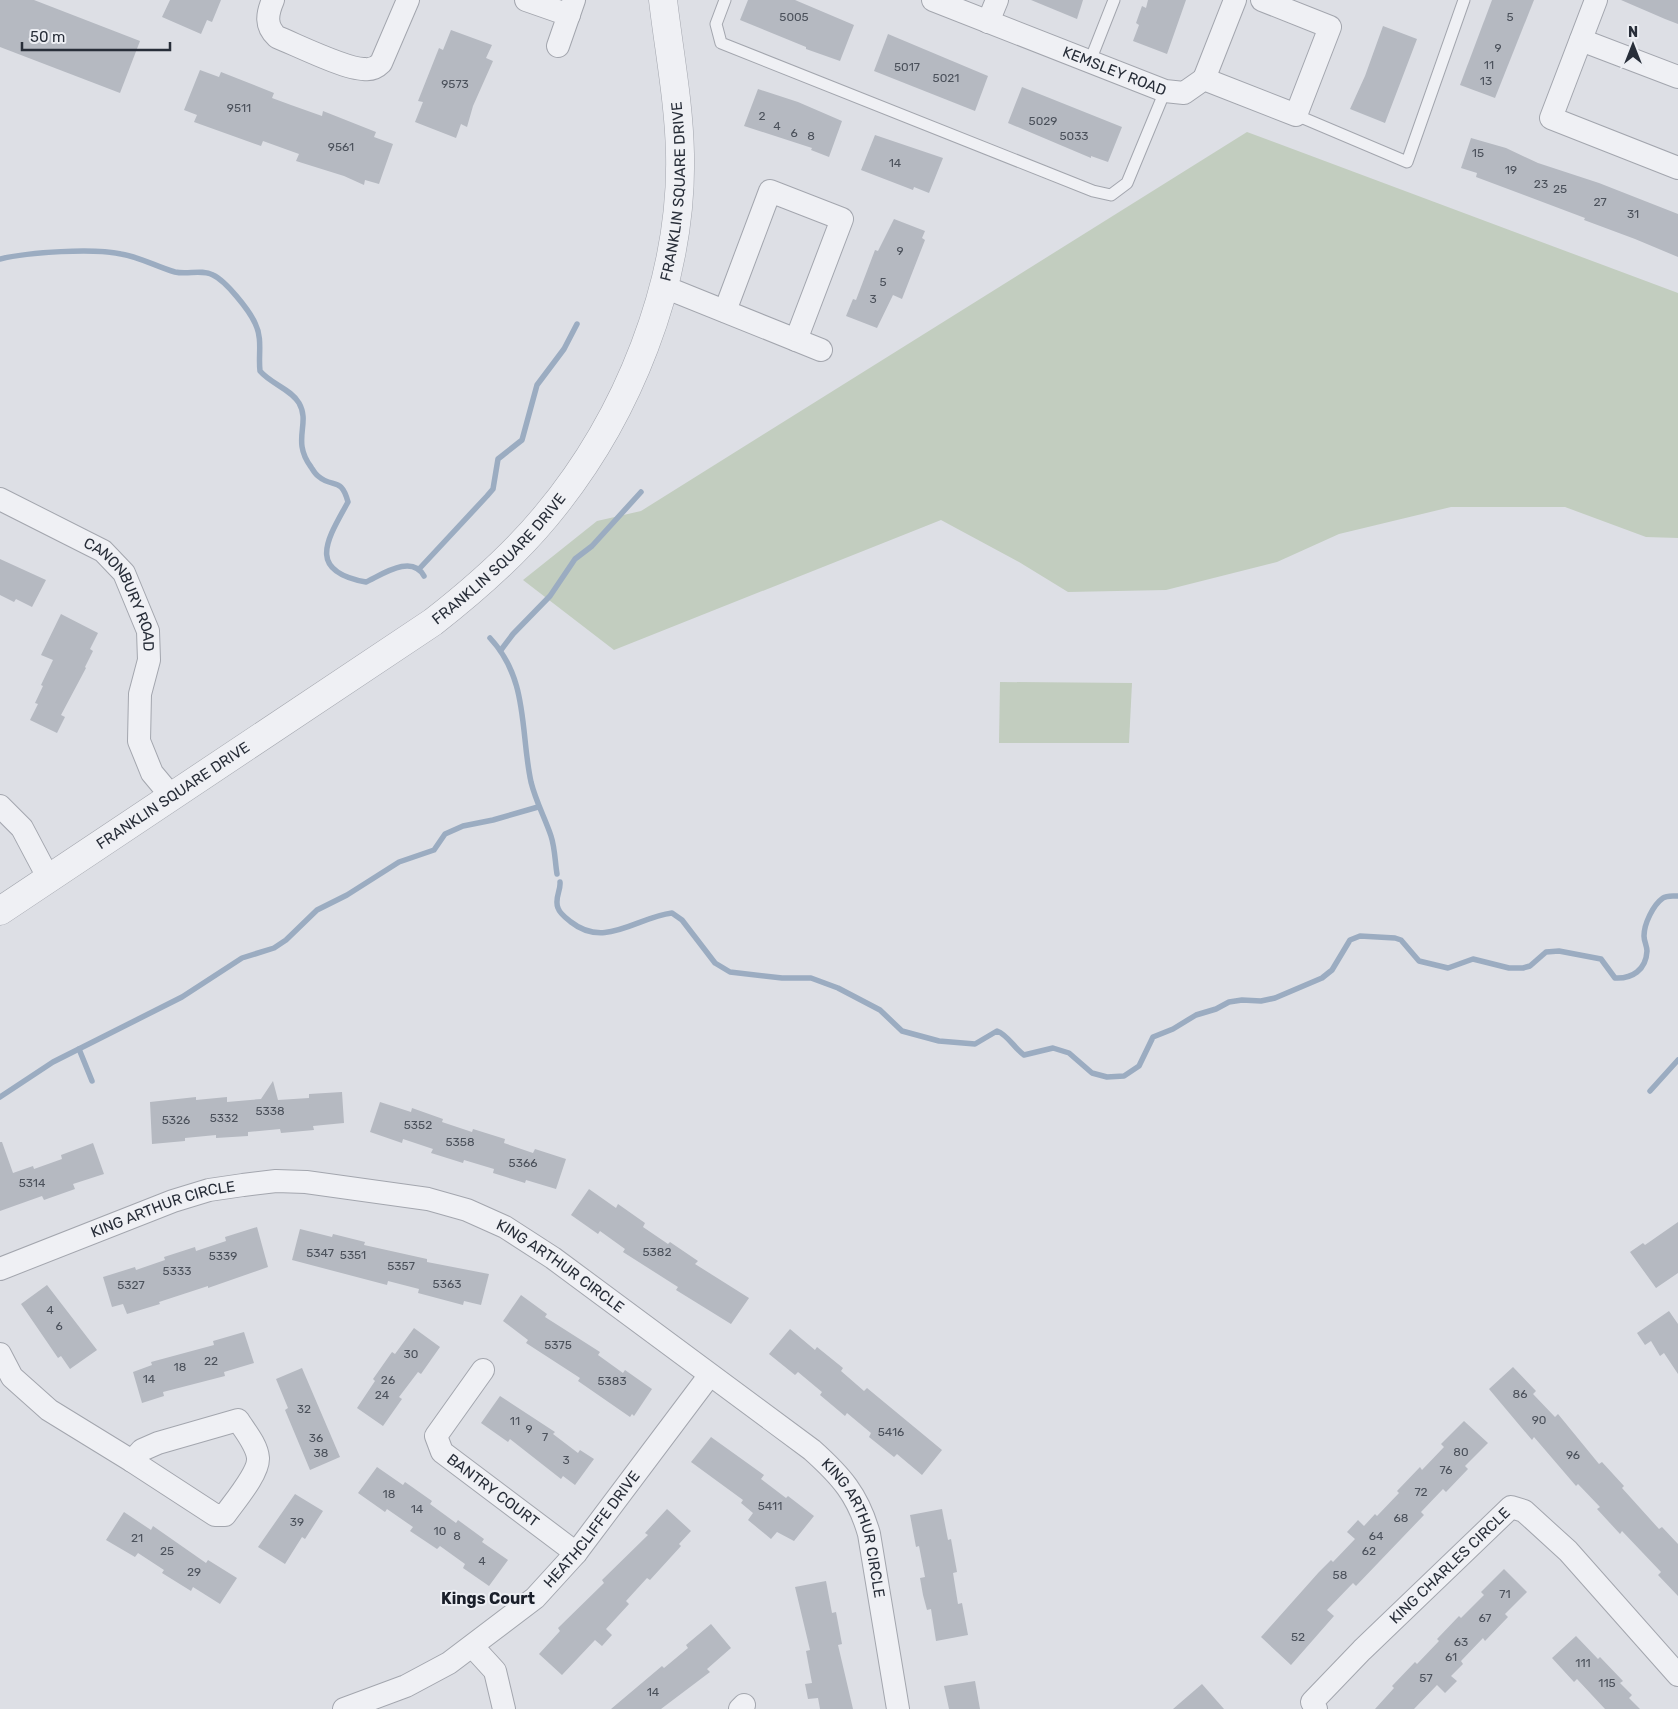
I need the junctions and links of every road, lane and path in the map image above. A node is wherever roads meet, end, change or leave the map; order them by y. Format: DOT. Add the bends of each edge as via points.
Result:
graph roads {
  1 [pos="273,0"];
  2 [pos="408,0"];
  3 [pos="526,0"];
  4 [pos="663,0"];
  5 [pos="725,0"];
  6 [pos="932,0"];
  7 [pos="997,0"];
  8 [pos="1114,0"];
  9 [pos="1235,0"];
  10 [pos="1262,0"];
  11 [pos="1464,0"];
  12 [pos="1596,0"];
  13 [pos="572,7"];
  14 [pos="988,22"];
  15 [pos="1581,40"];
  16 [pos="558,46"];
  17 [pos="1090,61"];
  18 [pos="1678,77"];
  19 [pos="1204,79"];
  20 [pos="1165,90"];
  21 [pos="1296,115"];
  22 [pos="1678,168"];
  23 [pos="662,286"];
  24 [pos="725,311"];
  25 [pos="796,340"];
  26 [pos="821,350"];
  27 [pos="0,499"];
  28 [pos="172,797"];
  29 [pos="0,806"];
  30 [pos="49,879"];
  31 [pos="0,911"];
  32 [pos="0,1268"];
  33 [pos="0,1354"];
  34 [pos="483,1370"];
  35 [pos="709,1376"];
  36 [pos="132,1461"];
  37 [pos="576,1553"];
  38 [pos="473,1647"];
  39 [pos="1678,1674"];
  40 [pos="344,1709"];
  41 [pos="504,1709"];
  42 [pos="898,1709"];
  43 [pos="1316,1709"];
  1 -- 2 [label="street" via="268,25 277,37 366,70 381,62"];
  3 -- 13 [label="street"];
  4 -- 23 [label="street, FRANKLIN SQUARE DRIVE" via="680,154 673,236"];
  5 -- 20 [label="lane" via="716,24 721,43 1111,195 1127,182"];
  6 -- 14 [label="street, KEMSLEY ROAD"];
  7 -- 14 [label="street"];
  8 -- 17 [label="lane"];
  9 -- 19 [label="street"];
  10 -- 21 [label="street" via="1330,27"];
  11 -- 21 [label="lane" via="1407,162"];
  12 -- 15 [label="street"];
  13 -- 16 [label="street"];
  14 -- 17 [label="street, KEMSLEY ROAD"];
  15 -- 18 [label="street"];
  15 -- 22 [label="street" via="1551,118"];
  17 -- 20 [label="street, KEMSLEY ROAD"];
  19 -- 20 [label="street, KEMSLEY ROAD" via="1184,93"];
  19 -- 21 [label="street"];
  23 -- 24 [label="street"];
  23 -- 28 [label="street, FRANKLIN SQUARE DRIVE" via="642,354 602,436 547,516 520,546 433,622"];
  24 -- 25 [label="street"];
  24 -- 25 [label="street" via="770,191 842,219"];
  25 -- 26 [label="street"];
  27 -- 28 [label="street, CANONBURY ROAD" via="103,551 124,573 148,631 149,660 140,694 139,741 152,773"];
  28 -- 30 [label="street, FRANKLIN SQUARE DRIVE"];
  29 -- 30 [label="street" via="22,828"];
  30 -- 31 [label="street, FRANKLIN SQUARE DRIVE"];
  32 -- 35 [label="street, KING ARTHUR CIRCLE" via="209,1190 276,1181 306,1182 428,1199 467,1210 505,1226"];
  33 -- 36 [label="street" via="12,1377 49,1410"];
  34 -- 37 [label="street, BANTRY COURT" via="436,1436 442,1452"];
  35 -- 37 [label="street, HEATHCLIFFE DRIVE"];
  35 -- 42 [label="street, KING ARTHUR CIRCLE" via="812,1450 854,1494 869,1534"];
  36 -- 36 [label="street" via="215,1515 225,1514 229,1509 256,1469 258,1458 238,1420 158,1443 142,1450"];
  37 -- 38 [label="street, HEATHCLIFFE DRIVE" via="535,1598"];
  38 -- 40 [label="street, HEATHCLIFFE DRIVE" via="406,1686"];
  38 -- 41 [label="street" via="495,1671"];
  39 -- 43 [label="street, KING CHARLES CIRCLE" via="1568,1551 1524,1511 1511,1507 1356,1656 1312,1702"];
}
